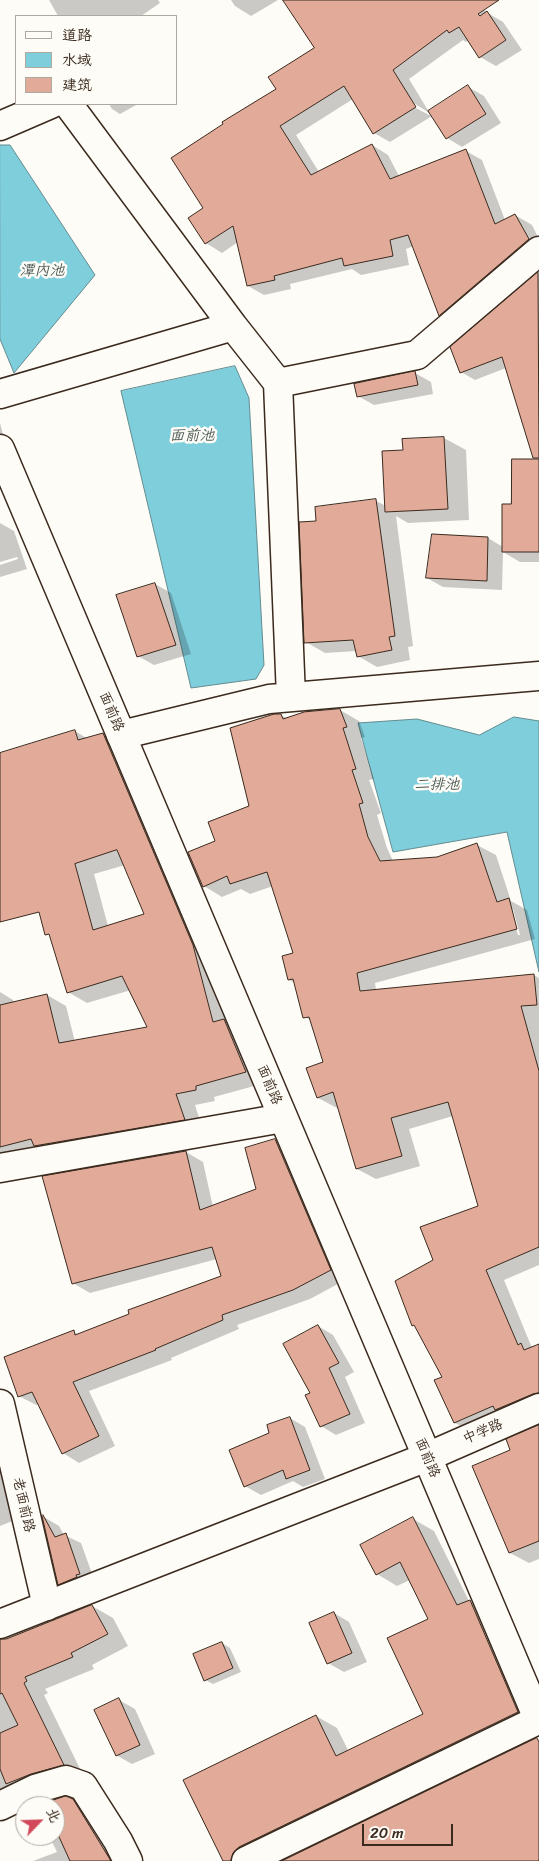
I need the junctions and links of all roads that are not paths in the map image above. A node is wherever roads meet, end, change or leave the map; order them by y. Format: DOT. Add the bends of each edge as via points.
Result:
graph roads {
  1 [pos="49,105"];
  2 [pos="69,105"];
  3 [pos="0,126"];
  4 [pos="539,251"];
  5 [pos="233,326"];
  6 [pos="278,383"];
  7 [pos="0,394"];
  8 [pos="0,449"];
  9 [pos="539,676"];
  10 [pos="292,697"];
  11 [pos="121,735"];
  12 [pos="283,1118"];
  13 [pos="0,1168"];
  14 [pos="0,1404"];
  15 [pos="539,1408"];
  16 [pos="427,1456"];
  17 [pos="47,1606"];
  18 [pos="0,1624"];
  19 [pos="539,1720"];
  20 [pos="0,1806"];
  21 [pos="128,1861"];
  22 [pos="246,1861"];
  1 -- 3 [label="street"];
  2 -- 5 [label="street"];
  4 -- 6 [label="street" via="417,355"];
  5 -- 6 [label="street"];
  5 -- 7 [label="street"];
  6 -- 10 [label="street"];
  8 -- 11 [label="street, 面前路"];
  9 -- 10 [label="street"];
  10 -- 11 [label="street" via="269,699"];
  11 -- 12 [label="street, 面前路"];
  12 -- 13 [label="street"];
  12 -- 16 [label="street, 面前路"];
  14 -- 17 [label="street, 老面前路"];
  15 -- 16 [label="street, 中学路"];
  16 -- 17 [label="street, 中学路"];
  16 -- 19 [label="street, 面前路"];
  17 -- 18 [label="street, 中学路"];
  19 -- 22 [label="street"];
  20 -- 21 [label="street" via="35,1788 66,1780 83,1786"];
}
